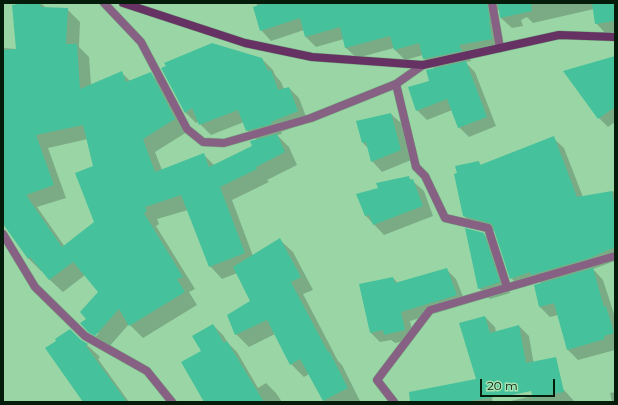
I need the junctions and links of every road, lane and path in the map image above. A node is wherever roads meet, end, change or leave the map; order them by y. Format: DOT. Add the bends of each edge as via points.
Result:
graph roads {
  1 [pos="104,3"];
  2 [pos="123,3"];
  3 [pos="492,3"];
  4 [pos="615,37"];
  5 [pos="500,48"];
  6 [pos="423,65"];
  7 [pos="396,84"];
  8 [pos="3,234"];
  9 [pos="615,256"];
  10 [pos="507,288"];
  11 [pos="172,402"];
  12 [pos="394,402"];
  1 -- 7 [label="street" via="141,42 187,130 203,142 224,143 311,118"];
  2 -- 6 [label="main road" via="245,43 312,57"];
  3 -- 5 [label="street"];
  4 -- 5 [label="main road" via="559,35"];
  5 -- 6 [label="main road"];
  6 -- 7 [label="street"];
  7 -- 10 [label="street" via="416,167 425,176 445,218 488,228"];
  8 -- 11 [label="street" via="35,287 85,336 147,371"];
  9 -- 10 [label="street"];
  10 -- 12 [label="street" via="430,310 377,380"];
}
